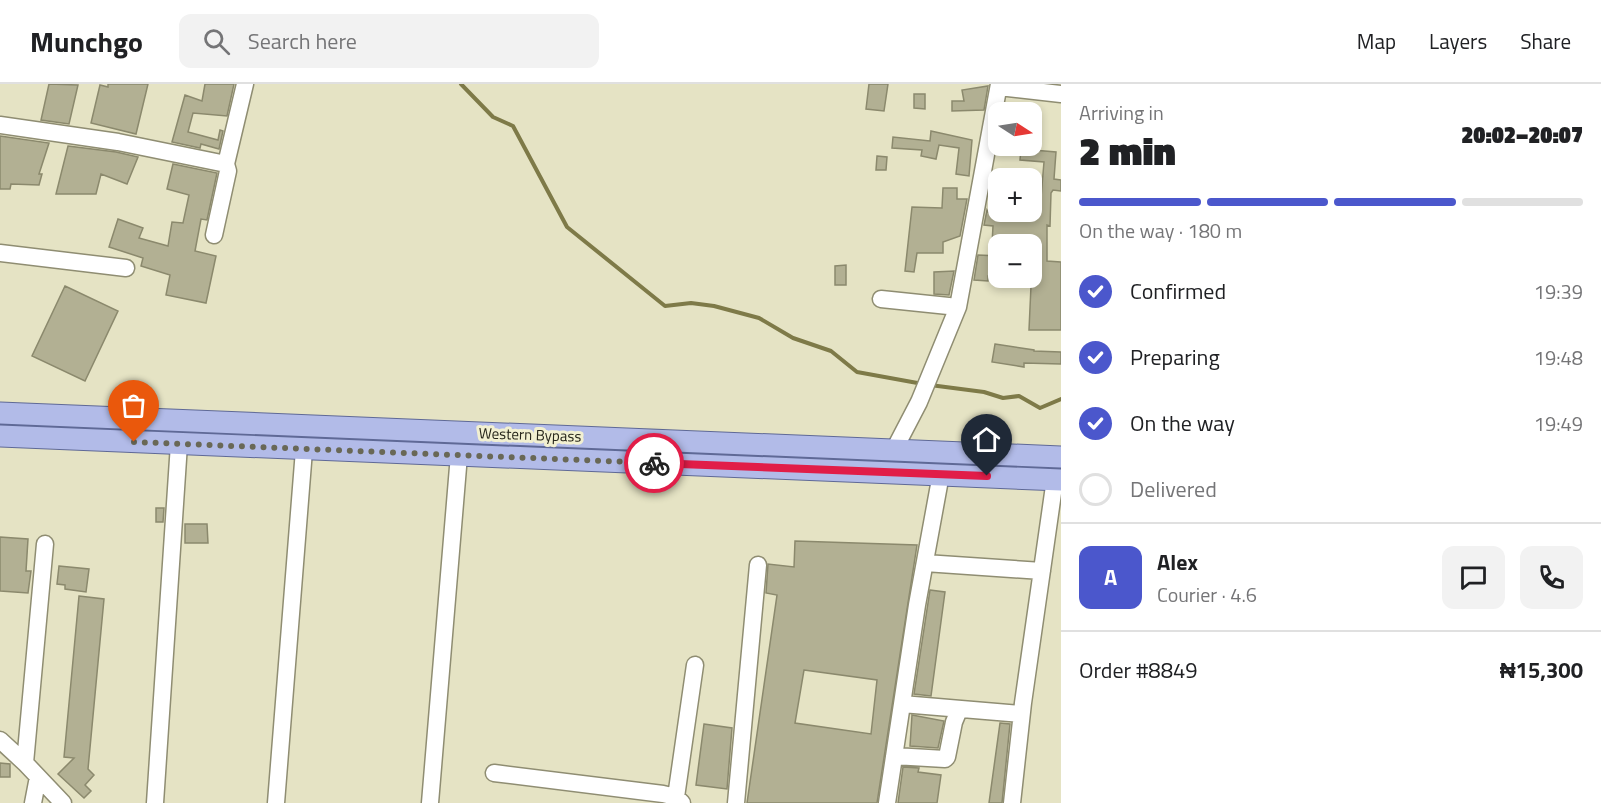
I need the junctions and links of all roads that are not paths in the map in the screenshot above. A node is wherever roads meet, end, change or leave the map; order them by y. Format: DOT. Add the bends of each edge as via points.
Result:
graph roads {
  1 [pos="244,84"];
  2 [pos="999,85"];
  3 [pos="1061,94"];
  4 [pos="0,125"];
  5 [pos="226,164"];
  6 [pos="214,235"];
  7 [pos="0,253"];
  8 [pos="126,268"];
  9 [pos="881,299"];
  10 [pos="958,307"];
  11 [pos="0,413"];
  12 [pos="0,436"];
  13 [pos="179,444"];
  14 [pos="304,450"];
  15 [pos="894,450"];
  16 [pos="459,454"];
  17 [pos="1061,457"];
  18 [pos="941,474"];
  19 [pos="1058,479"];
  20 [pos="45,544"];
  21 [pos="925,563"];
  22 [pos="758,565"];
  23 [pos="1042,571"];
  24 [pos="695,665"];
  25 [pos="902,704"];
  26 [pos="959,710"];
  27 [pos="1022,714"];
  28 [pos="0,740"];
  29 [pos="894,756"];
  30 [pos="25,763"];
  31 [pos="494,773"];
  32 [pos="38,777"];
  33 [pos="679,800"];
  34 [pos="33,803"];
  35 [pos="63,803"];
  36 [pos="155,803"];
  37 [pos="276,803"];
  38 [pos="430,803"];
  39 [pos="736,803"];
  40 [pos="887,803"];
  41 [pos="1012,803"];
  1 -- 5 [label="street"];
  2 -- 3 [label="street"];
  2 -- 10 [label="street"];
  4 -- 5 [label="street" via="118,142"];
  5 -- 6 [label="street" via="228,171"];
  7 -- 8 [label="street"];
  9 -- 10 [label="street"];
  10 -- 15 [label="street" via="919,402"];
  11 -- 15 [label="main road, Western Bypass"];
  12 -- 13 [label="main road, Western Bypass"];
  13 -- 14 [label="main road, Western Bypass"];
  13 -- 36 [label="street"];
  14 -- 16 [label="main road, Western Bypass"];
  14 -- 37 [label="street"];
  15 -- 17 [label="main road, Western Bypass"];
  16 -- 18 [label="main road, Western Bypass"];
  16 -- 38 [label="street"];
  18 -- 19 [label="main road, Western Bypass"];
  18 -- 21 [label="street"];
  19 -- 23 [label="street"];
  20 -- 30 [label="street"];
  21 -- 23 [label="street"];
  21 -- 25 [label="street"];
  22 -- 39 [label="street"];
  23 -- 27 [label="street"];
  24 -- 33 [label="street"];
  25 -- 26 [label="street"];
  25 -- 29 [label="street"];
  26 -- 27 [label="street"];
  26 -- 29 [label="street" via="945,759"];
  27 -- 41 [label="street"];
  28 -- 30 [label="street"];
  29 -- 40 [label="street"];
  30 -- 32 [label="street"];
  31 -- 33 [label="street" via="663,794"];
  32 -- 34 [label="street"];
  32 -- 35 [label="street"];
}
